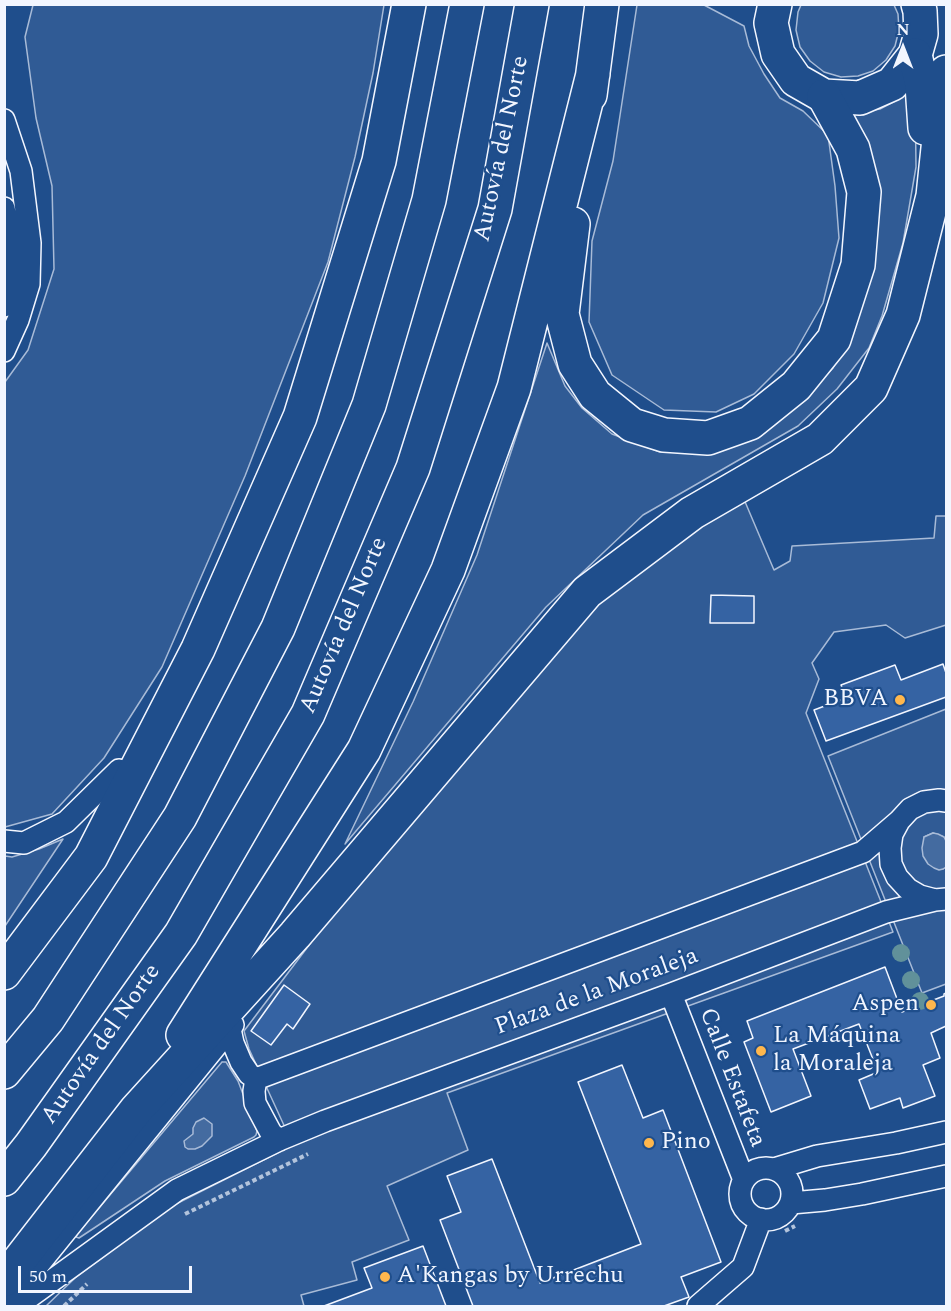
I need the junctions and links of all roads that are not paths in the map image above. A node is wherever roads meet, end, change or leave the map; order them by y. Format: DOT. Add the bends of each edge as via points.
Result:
graph roads {
  1 [pos="409,4"];
  2 [pos="467,4"];
  3 [pos="532,4"];
  4 [pos="602,4"];
  5 [pos="918,4"];
  6 [pos="765,11"];
  7 [pos="915,56"];
  8 [pos="946,72"];
  9 [pos="593,74"];
  10 [pos="824,96"];
  11 [pos="4,120"];
  12 [pos="4,208"];
  13 [pos="913,273"];
  14 [pos="4,306"];
  15 [pos="4,351"];
  16 [pos="198,649"];
  17 [pos="119,770"];
  18 [pos="946,801"];
  19 [pos="899,821"];
  20 [pos="4,841"];
  21 [pos="941,900"];
  22 [pos="295,935"];
  23 [pos="4,946"];
  24 [pos="4,973"];
  25 [pos="671,994"];
  26 [pos="230,1029"];
  27 [pos="4,1072"];
  28 [pos="256,1079"];
  29 [pos="136,1110"];
  30 [pos="946,1132"];
  31 [pos="279,1140"];
  32 [pos="774,1169"];
  33 [pos="946,1176"];
  34 [pos="4,1179"];
  35 [pos="744,1180"];
  36 [pos="791,1203"];
  37 [pos="761,1219"];
  38 [pos="4,1280"];
  39 [pos="5,1306"];
  40 [pos="20,1306"];
  41 [pos="698,1306"];
  1 -- 16 [label="main road" via="379,161 300,417"];
  2 -- 27 [label="main road" via="429,200 369,405 278,628 180,817 48,1019"];
  3 -- 34 [label="main road, Autovía del Norte" via="495,208 413,468 309,714 181,934"];
  4 -- 9 [label="main road"];
  5 -- 7 [label="main road" via="921,34"];
  6 -- 10 [label="main road" via="778,54 796,80"];
  7 -- 10 [label="main road" via="892,84 860,98"];
  7 -- 13 [label="main road" via="922,85 926,151"];
  8 -- 13 [label="main road" via="933,196"];
  9 -- 10 [label="main road" via="562,314 575,364 595,395 633,425 664,435 708,438 750,423 796,386 834,339 858,265 864,192 853,149"];
  9 -- 29 [label="main road" via="514,388 448,570 364,750"];
  11 -- 15 [label="street" via="21,171 30,243 29,284"];
  12 -- 14 [label="street" via="11,239"];
  13 -- 22 [label="main road" via="903,315 871,388 820,439 692,513 587,592"];
  16 -- 17 [label="main road"];
  16 -- 24 [label="main road" via="91,857"];
  17 -- 20 [label="street" via="66,822 24,843"];
  17 -- 23 [label="main road" via="74,846"];
  18 -- 19 [label="street, Plaza de la Moraleja" via="924,802"];
  19 -- 21 [label="street, Plaza de la Moraleja" via="890,848 897,877 920,896"];
  19 -- 28 [label="street, Plaza de la Moraleja" via="863,852"];
  21 -- 25 [label="street, Plaza de la Moraleja" via="886,912"];
  22 -- 26 [label="street"];
  22 -- 29 [label="main road"];
  25 -- 31 [label="street, Plaza de la Moraleja"];
  25 -- 35 [label="street, Calle Estafeta"];
  26 -- 28 [label="street" via="241,1062"];
  26 -- 39 [label="street"];
  28 -- 31 [label="street" via="255,1103"];
  29 -- 38 [label="main road"];
  30 -- 32 [label="street, Calle Estafeta" via="817,1156"];
  31 -- 40 [label="street, Plaza de la Moraleja" via="177,1190"];
  32 -- 35 [label="street" via="754,1171"];
  32 -- 36 [label="street" via="791,1186"];
  33 -- 36 [label="street" via="862,1194"];
  35 -- 37 [label="street" via="744,1207"];
  36 -- 37 [label="street" via="776,1218"];
  37 -- 41 [label="street" via="743,1267"];
}
